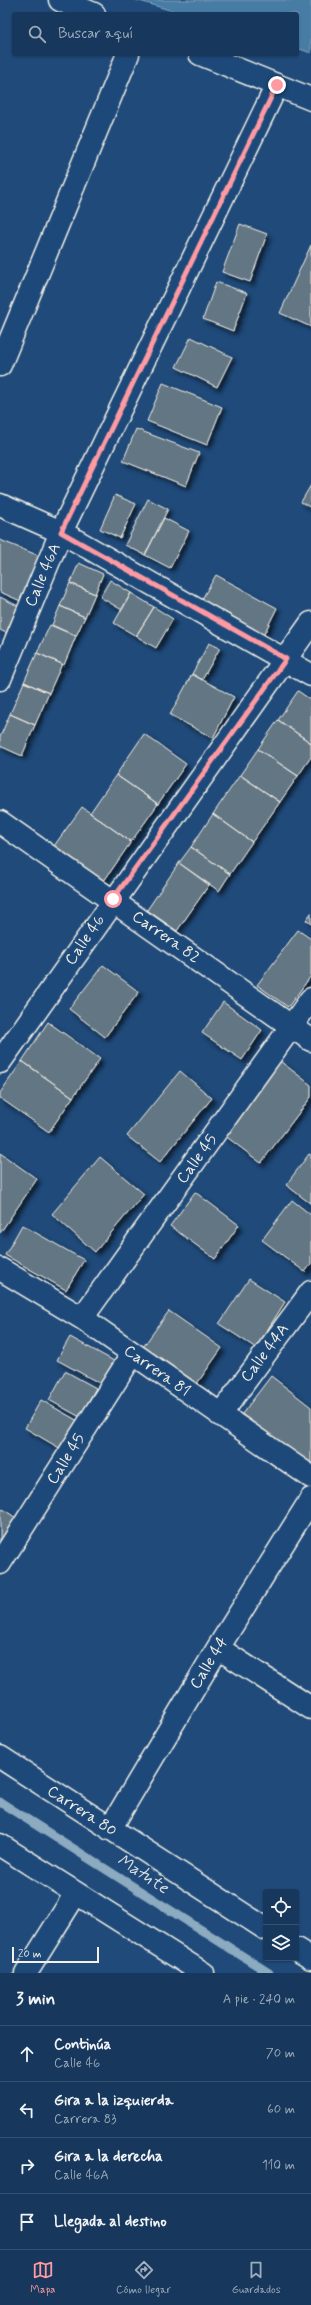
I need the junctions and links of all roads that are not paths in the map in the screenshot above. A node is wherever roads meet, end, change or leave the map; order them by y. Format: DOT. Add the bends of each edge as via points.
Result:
graph roads {
  1 [pos="60,0"];
  2 [pos="89,12"];
  3 [pos="127,56"];
  4 [pos="205,56"];
  5 [pos="277,85"];
  6 [pos="311,99"];
  7 [pos="0,365"];
  8 [pos="0,505"];
  9 [pos="61,532"];
  10 [pos="311,623"];
  11 [pos="286,659"];
  12 [pos="311,675"];
  13 [pos="0,678"];
  14 [pos="0,822"];
  15 [pos="113,899"];
  16 [pos="311,999"];
  17 [pos="292,1027"];
  18 [pos="311,1040"];
  19 [pos="0,1062"];
  20 [pos="0,1269"];
  21 [pos="311,1292"];
  22 [pos="82,1318"];
  23 [pos="132,1355"];
  24 [pos="220,1415"];
  25 [pos="311,1477"];
  26 [pos="311,1499"];
  27 [pos="0,1564"];
  28 [pos="218,1648"];
  29 [pos="311,1708"];
  30 [pos="0,1757"];
  31 [pos="110,1829"];
  32 [pos="0,1845"];
  33 [pos="76,1893"];
  34 [pos="263,1927"];
  35 [pos="299,1951"];
  36 [pos="311,1958"];
  37 [pos="26,1973"];
  38 [pos="203,1973"];
  1 -- 2 [label="street"];
  3 -- 7 [label="street"];
  4 -- 5 [label="street"];
  5 -- 6 [label="street"];
  5 -- 9 [label="street, Calle 46A"];
  8 -- 9 [label="street"];
  9 -- 11 [label="street"];
  9 -- 13 [label="street, Calle 46A"];
  10 -- 11 [label="street, Calle 46"];
  11 -- 12 [label="street"];
  11 -- 15 [label="street, Calle 46"];
  14 -- 15 [label="street, Carrera 82"];
  15 -- 17 [label="street, Carrera 82"];
  15 -- 19 [label="street, Calle 46"];
  16 -- 17 [label="street, Calle 45"];
  17 -- 18 [label="street, Carrera 82"];
  17 -- 22 [label="street, Calle 45"];
  20 -- 22 [label="street, Carrera 81"];
  21 -- 24 [label="street, Calle 44A"];
  22 -- 23 [label="street, Carrera 81"];
  23 -- 24 [label="street, Carrera 81"];
  23 -- 27 [label="street, Calle 45"];
  24 -- 25 [label="street, Carrera 81"];
  26 -- 28 [label="street, Calle 44"];
  28 -- 29 [label="street"];
  28 -- 31 [label="street, Calle 44"];
  30 -- 31 [label="street, Carrera 80"];
  31 -- 34 [label="street, Carrera 80"];
  32 -- 33 [label="street"];
  33 -- 37 [label="street"];
  33 -- 38 [label="street"];
  35 -- 36 [label="street"];
}
